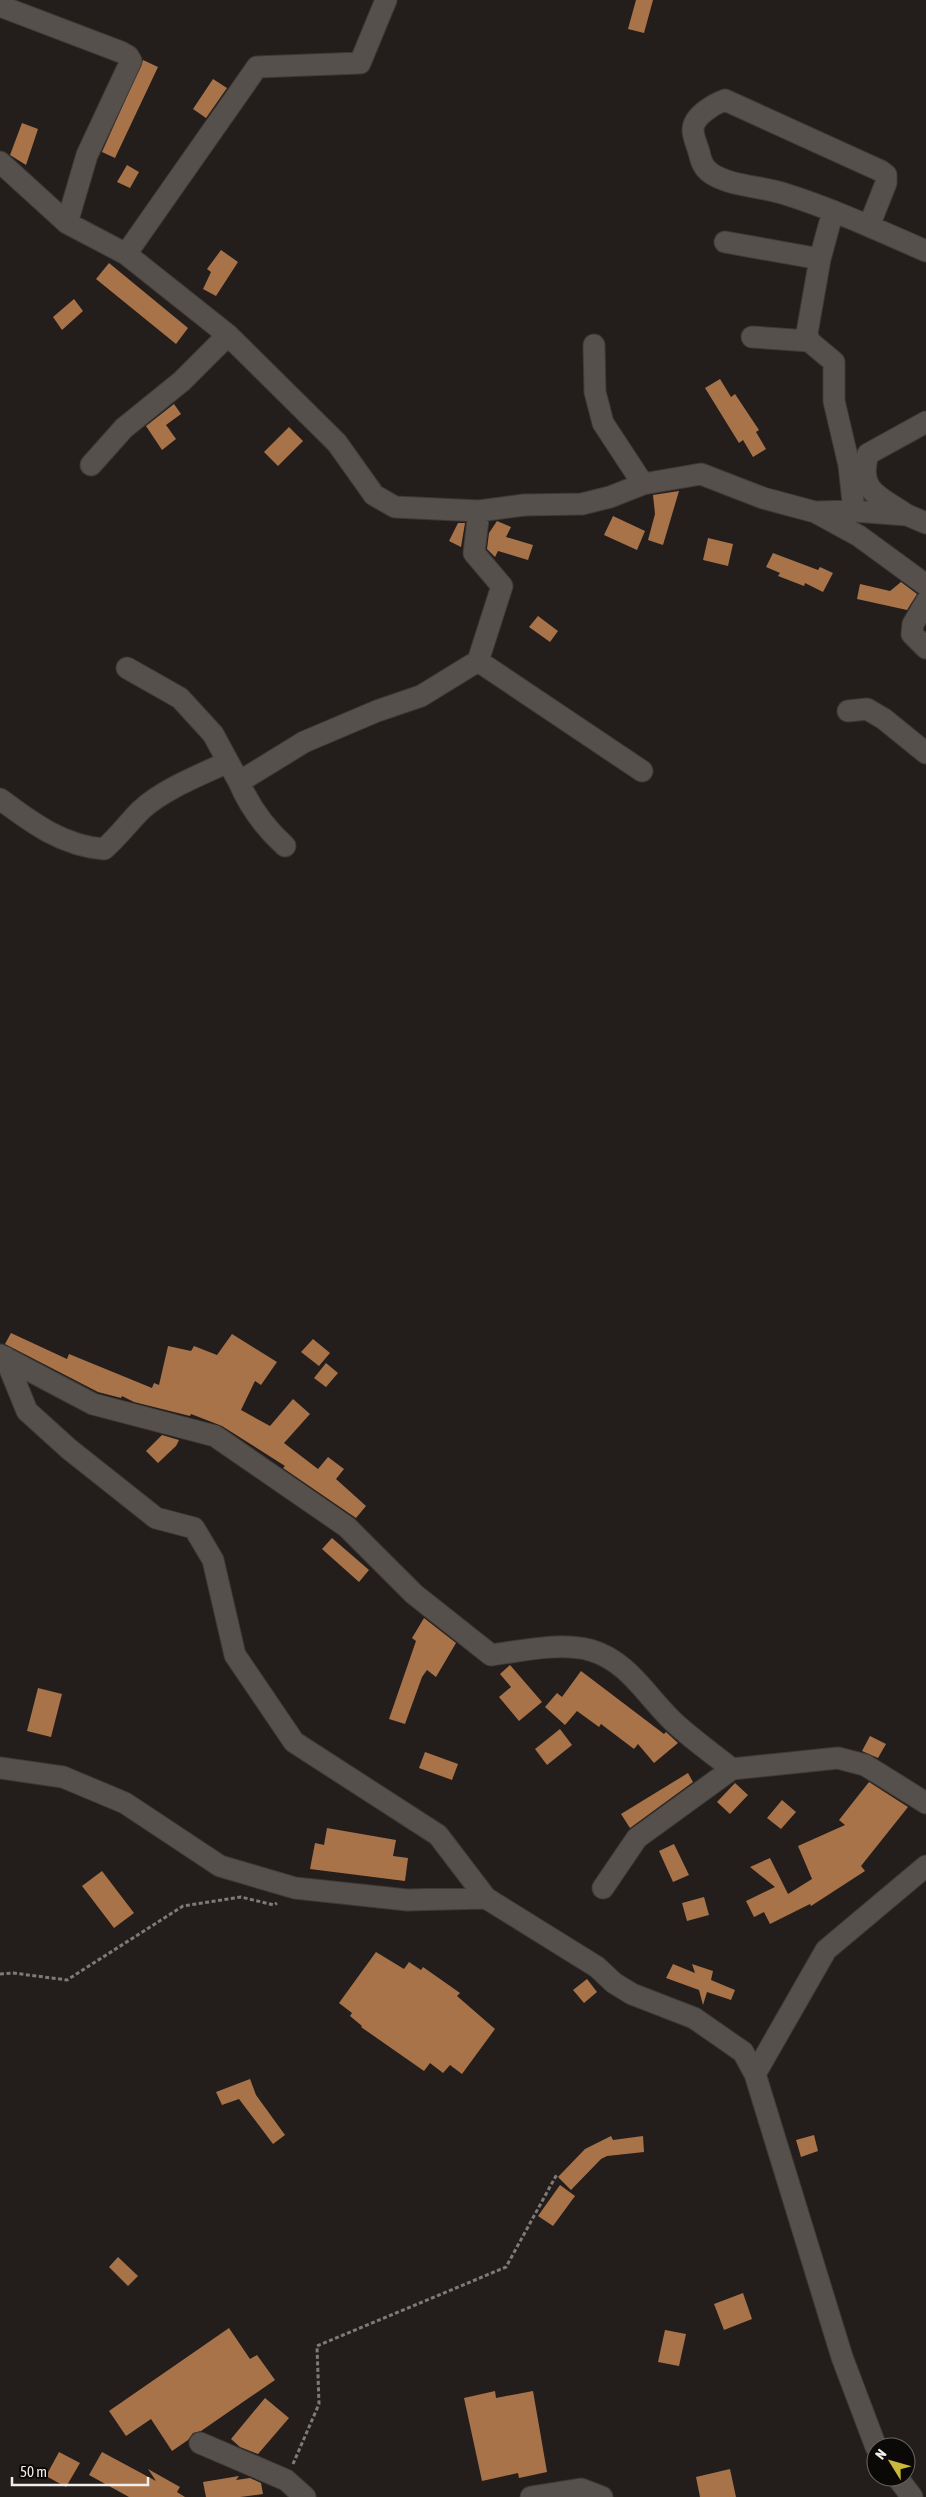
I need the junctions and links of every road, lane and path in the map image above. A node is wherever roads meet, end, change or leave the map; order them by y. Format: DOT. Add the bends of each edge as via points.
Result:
graph roads {
  1 [pos="386,0"];
  2 [pos="0,6"];
  3 [pos="0,162"];
  4 [pos="833,211"];
  5 [pos="67,223"];
  6 [pos="869,226"];
  7 [pos="725,242"];
  8 [pos="926,251"];
  9 [pos="126,254"];
  10 [pos="820,259"];
  11 [pos="228,334"];
  12 [pos="752,337"];
  13 [pos="809,341"];
  14 [pos="594,345"];
  15 [pos="926,422"];
  16 [pos="91,465"];
  17 [pos="643,484"];
  18 [pos="479,511"];
  19 [pos="854,511"];
  20 [pos="815,512"];
  21 [pos="917,519"];
  22 [pos="926,585"];
  23 [pos="926,602"];
  24 [pos="926,648"];
  25 [pos="478,661"];
  26 [pos="127,668"];
  27 [pos="848,711"];
  28 [pos="926,753"];
  29 [pos="228,762"];
  30 [pos="642,771"];
  31 [pos="239,782"];
  32 [pos="0,799"];
  33 [pos="285,846"];
  34 [pos="2,1357"];
  35 [pos="0,1768"];
  36 [pos="732,1769"];
  37 [pos="926,1803"];
  38 [pos="926,1866"];
  39 [pos="295,1888"];
  40 [pos="603,1888"];
  41 [pos="486,1898"];
  42 [pos="0,1974"];
  43 [pos="756,2074"];
  44 [pos="557,2174"];
  45 [pos="872,2437"];
  46 [pos="200,2443"];
  47 [pos="286,2480"];
  48 [pos="305,2497"];
  49 [pos="531,2497"];
  50 [pos="602,2497"];
  1 -- 9 [label="street" via="360,63 257,66"];
  2 -- 5 [label="street" via="122,52 131,61 87,155"];
  3 -- 5 [label="street"];
  4 -- 6 [label="street"];
  4 -- 6 [label="street" via="784,193 726,181 711,173 702,164 694,137 693,129 698,120 712,105 725,100 881,171 886,175 886,183"];
  4 -- 10 [label="street"];
  5 -- 9 [label="street"];
  6 -- 8 [label="street"];
  7 -- 10 [label="street"];
  9 -- 11 [label="street"];
  10 -- 13 [label="street" via="807,333"];
  11 -- 16 [label="street" via="182,381 124,428"];
  11 -- 18 [label="street" via="337,443 374,495 395,507"];
  12 -- 13 [label="street"];
  13 -- 19 [label="street" via="834,362 834,401 849,465"];
  14 -- 17 [label="street" via="595,392 603,423"];
  15 -- 21 [label="street" via="868,454 863,471 867,487"];
  17 -- 18 [label="street" via="582,504 524,505"];
  17 -- 20 [label="street" via="701,474 763,498"];
  18 -- 25 [label="street" via="474,553 502,586"];
  19 -- 20 [label="street"];
  19 -- 21 [label="street"];
  20 -- 22 [label="street" via="859,536"];
  23 -- 24 [label="street" via="912,634"];
  25 -- 30 [label="street"];
  25 -- 31 [label="street" via="421,696 376,711 304,742"];
  26 -- 29 [label="street" via="180,698 214,734"];
  27 -- 28 [label="street" via="867,709"];
  29 -- 31 [label="street"];
  29 -- 32 [label="street" via="181,784 142,809 104,849 86,848 63,840 35,825"];
  31 -- 33 [label="street" via="265,827"];
  34 -- 36 [label="street" via="93,1404 215,1436 347,1527 414,1594 491,1655 549,1648 589,1650 614,1660 677,1726"];
  34 -- 41 [label="street" via="27,1411 69,1449 156,1518 194,1528 213,1560 235,1655 294,1742 438,1835"];
  35 -- 39 [label="street" via="63,1777 125,1803 220,1866"];
  36 -- 37 [label="street" via="838,1758 865,1765"];
  36 -- 40 [label="street" via="637,1838"];
  38 -- 43 [label="street" via="826,1950"];
  39 -- 41 [label="street" via="407,1900"];
  39 -- 42 [label="path" via="274,1905 241,1896 183,1906 67,1980"];
  41 -- 43 [label="street" via="590,1962 614,1984 694,2018 743,2052"];
  43 -- 45 [label="street" via="842,2357"];
  44 -- 47 [label="path" via="506,2267 317,2346 319,2404"];
  46 -- 47 [label="street"];
  47 -- 48 [label="street"];
  49 -- 50 [label="street" via="581,2489"];
}
